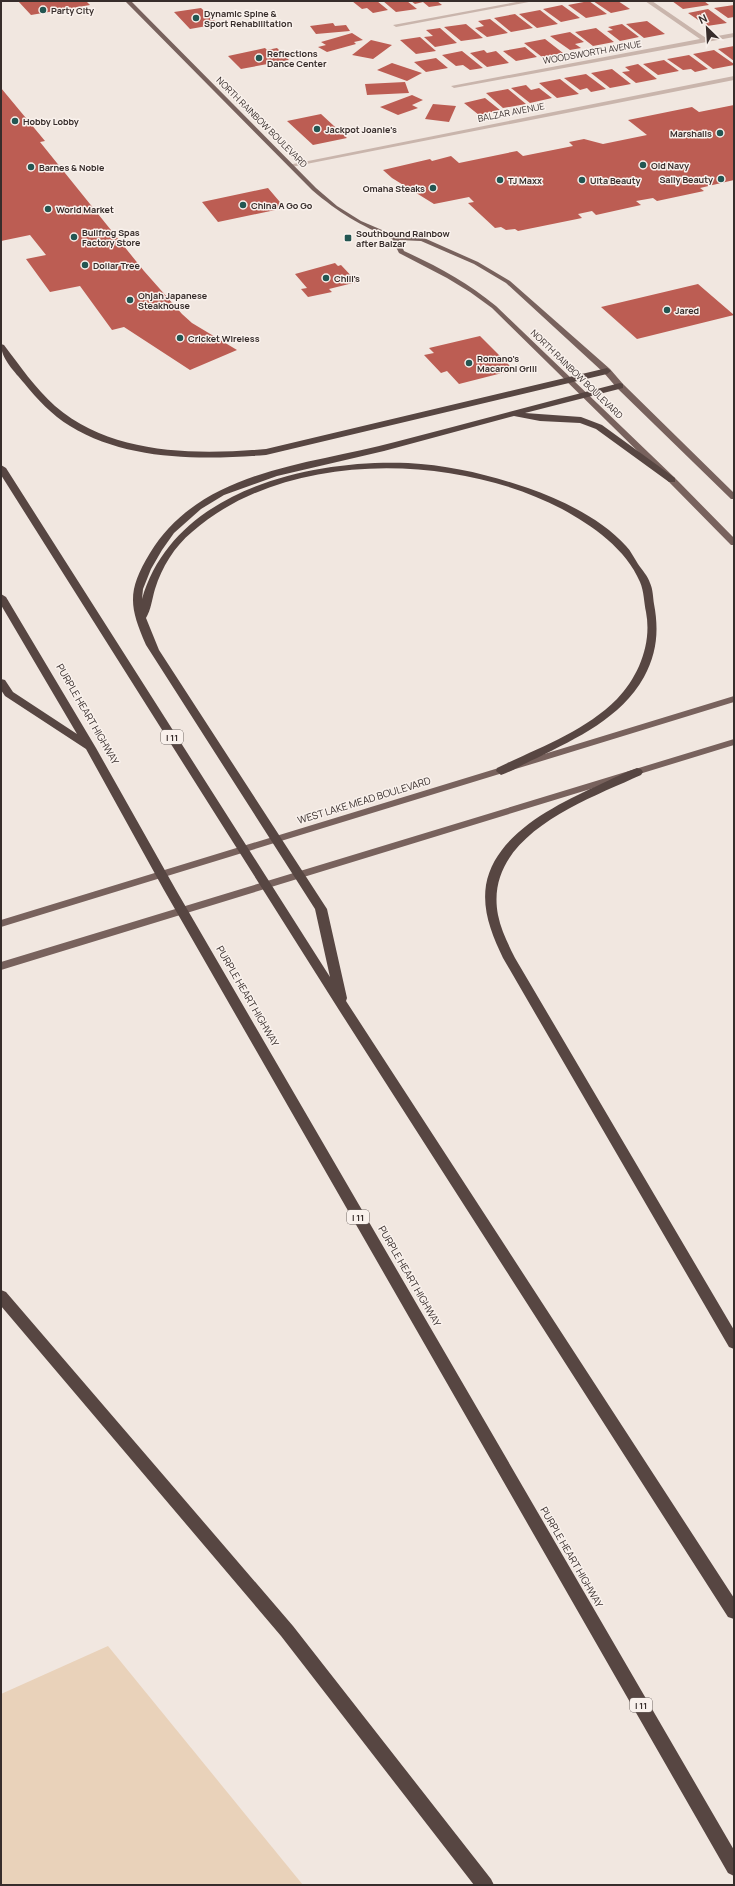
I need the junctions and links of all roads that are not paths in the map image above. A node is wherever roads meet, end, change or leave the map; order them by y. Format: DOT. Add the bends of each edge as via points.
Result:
graph roads {
  1 [pos="128,1"];
  2 [pos="531,1"];
  3 [pos="648,1"];
  4 [pos="396,25"];
  5 [pos="734,35"];
  6 [pos="705,40"];
  7 [pos="734,78"];
  8 [pos="454,86"];
  9 [pos="291,165"];
  10 [pos="395,238"];
  11 [pos="1,347"];
  12 [pos="607,371"];
  13 [pos="567,379"];
  14 [pos="620,386"];
  15 [pos="583,395"];
  16 [pos="512,414"];
  17 [pos="1,468"];
  18 [pos="672,480"];
  19 [pos="734,497"];
  20 [pos="734,543"];
  21 [pos="1,597"];
  22 [pos="142,619"];
  23 [pos="1,682"];
  24 [pos="734,699"];
  25 [pos="734,742"];
  26 [pos="91,748"];
  27 [pos="501,771"];
  28 [pos="637,772"];
  29 [pos="1,924"];
  30 [pos="1,966"];
  31 [pos="343,1007"];
  32 [pos="1,1296"];
  33 [pos="734,1343"];
  34 [pos="734,1612"];
  35 [pos="734,1867"];
  36 [pos="485,1885"];
  1 -- 9 [label="main road, NORTH RAINBOW BOULEVARD"];
  2 -- 4 [label="street"];
  3 -- 6 [label="street"];
  5 -- 6 [label="street, WOODSWORTH AVENUE"];
  6 -- 8 [label="street, WOODSWORTH AVENUE"];
  7 -- 9 [label="street, BALZAR AVENUE"];
  9 -- 10 [label="main road, NORTH RAINBOW BOULEVARD" via="335,207 359,222"];
  10 -- 12 [label="main road, NORTH RAINBOW BOULEVARD" via="422,239 476,263 502,278"];
  10 -- 13 [label="main road, NORTH RAINBOW BOULEVARD" via="401,252 478,293"];
  11 -- 13 [label="highway" via="52,409 78,427 112,441 153,451 192,456 230,456 266,452"];
  12 -- 13 [label="highway"];
  12 -- 14 [label="main road, NORTH RAINBOW BOULEVARD"];
  13 -- 15 [label="main road, NORTH RAINBOW BOULEVARD"];
  14 -- 15 [label="highway"];
  14 -- 19 [label="main road, NORTH RAINBOW BOULEVARD"];
  15 -- 16 [label="highway"];
  15 -- 18 [label="main road, NORTH RAINBOW BOULEVARD"];
  16 -- 18 [label="highway" via="581,420 599,427"];
  16 -- 22 [label="highway" via="282,472 236,487 207,502 176,524 152,556 137,595"];
  17 -- 31 [label="highway, I 11"];
  18 -- 20 [label="main road, NORTH RAINBOW BOULEVARD"];
  21 -- 26 [label="highway, PURPLE HEART HIGHWAY / I 11"];
  22 -- 27 [label="highway" via="156,571 182,536 199,521 239,497 285,481 325,471 371,466 419,467 483,477 546,497 584,516 601,528 632,561 649,590 652,605 651,652 636,682 612,709 584,728"];
  22 -- 31 [label="highway" via="154,650 321,909"];
  23 -- 26 [label="highway" via="9,694"];
  24 -- 27 [label="main road, WEST LAKE MEAD BOULEVARD"];
  25 -- 28 [label="main road"];
  26 -- 35 [label="highway, PURPLE HEART HIGHWAY / I 11" via="170,890"];
  27 -- 29 [label="main road, WEST LAKE MEAD BOULEVARD"];
  28 -- 30 [label="main road"];
  28 -- 33 [label="highway" via="558,810 524,833 506,852 496,872 491,890 492,912 498,935 510,958"];
  31 -- 34 [label="highway, I 11"];
  32 -- 36 [label="highway" via="287,1631"];
}
